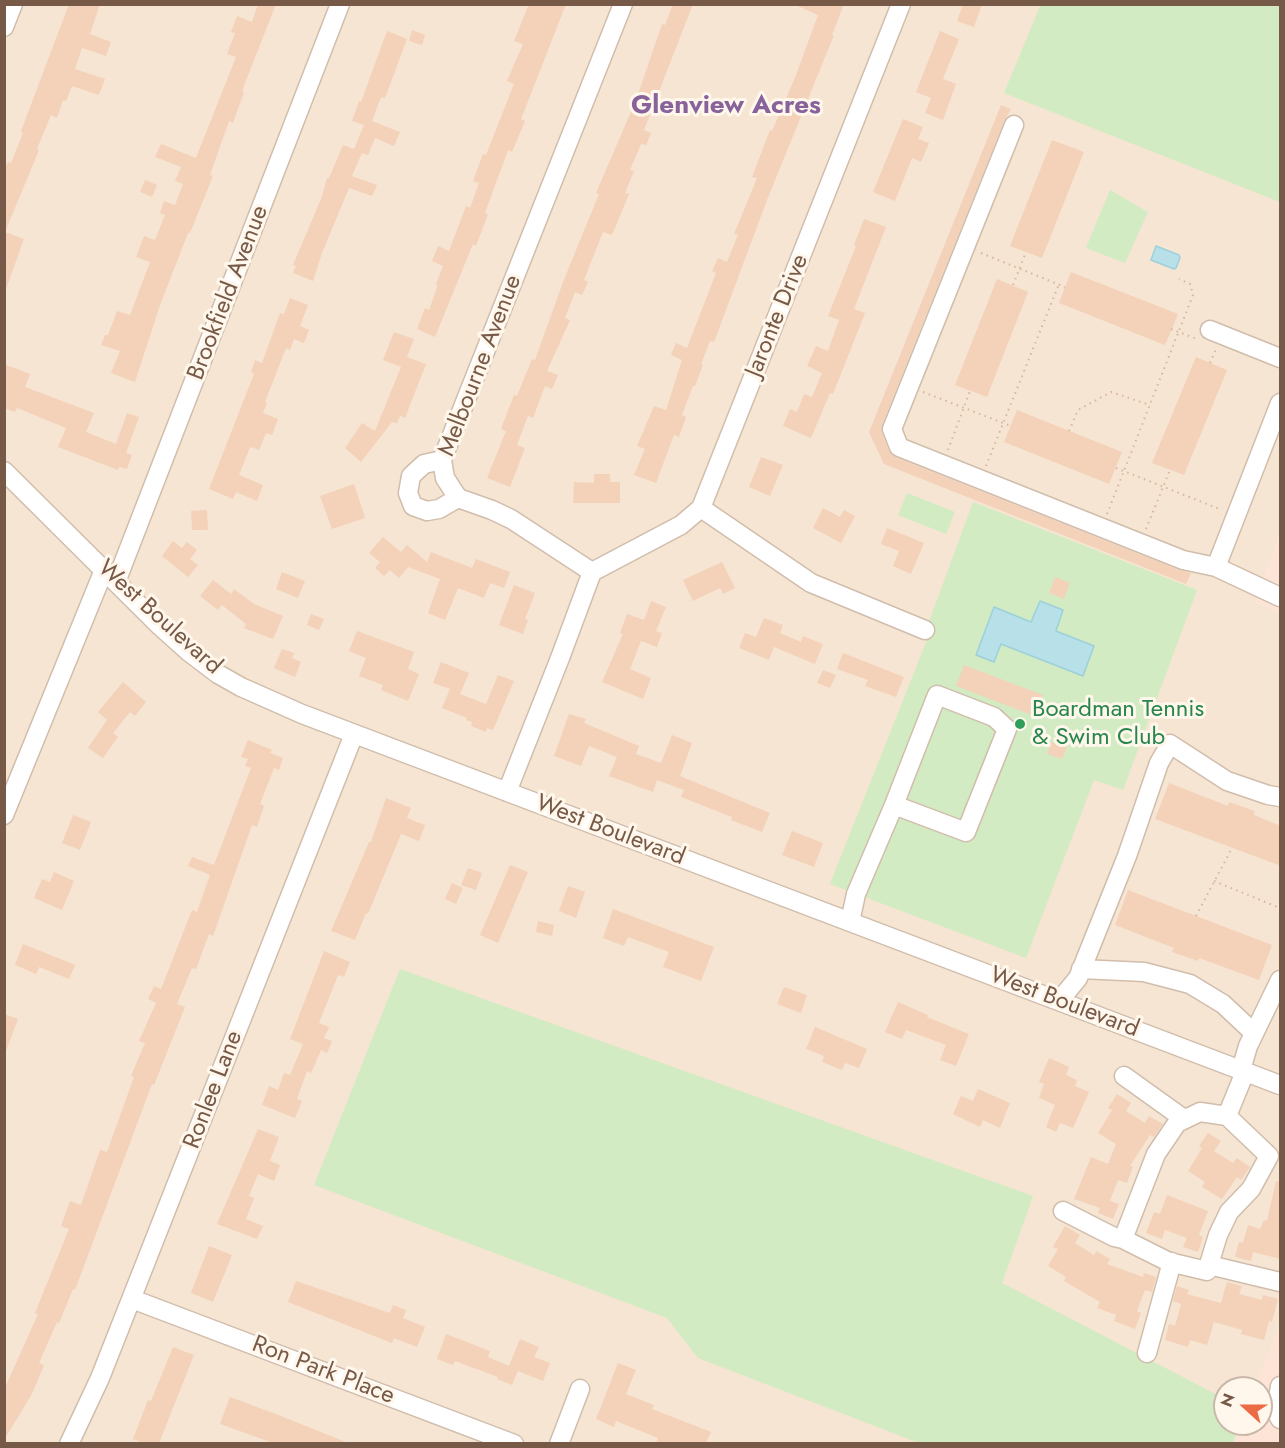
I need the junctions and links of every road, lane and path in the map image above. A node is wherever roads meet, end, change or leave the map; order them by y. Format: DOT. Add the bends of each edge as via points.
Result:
graph roads {
  1 [pos="13,4"];
  2 [pos="340,4"];
  3 [pos="622,4"];
  4 [pos="901,4"];
  5 [pos="4,27"];
  6 [pos="1014,124"];
  7 [pos="965,246"];
  8 [pos="1026,252"];
  9 [pos="1019,268"];
  10 [pos="1179,279"];
  11 [pos="1059,284"];
  12 [pos="1012,285"];
  13 [pos="1065,287"];
  14 [pos="1171,329"];
  15 [pos="1210,330"];
  16 [pos="1179,332"];
  17 [pos="1281,358"];
  18 [pos="909,386"];
  19 [pos="970,391"];
  20 [pos="1281,402"];
  21 [pos="1150,405"];
  22 [pos="965,408"];
  23 [pos="1003,423"];
  24 [pos="1011,426"];
  25 [pos="1069,431"];
  26 [pos="442,460"];
  27 [pos="942,464"];
  28 [pos="1116,468"];
  29 [pos="1170,470"];
  30 [pos="4,471"];
  31 [pos="1124,472"];
  32 [pos="981,480"];
  33 [pos="1163,487"];
  34 [pos="458,498"];
  35 [pos="701,508"];
  36 [pos="1236,516"];
  37 [pos="1102,528"];
  38 [pos="1140,543"];
  39 [pos="1216,567"];
  40 [pos="592,572"];
  41 [pos="110,576"];
  42 [pos="1281,597"];
  43 [pos="925,630"];
  44 [pos="354,734"];
  45 [pos="507,792"];
  46 [pos="1281,797"];
  47 [pos="894,805"];
  48 [pos="4,815"];
  49 [pos="1232,848"];
  50 [pos="1214,881"];
  51 [pos="1281,908"];
  52 [pos="1196,916"];
  53 [pos="850,922"];
  54 [pos="1081,969"];
  55 [pos="1281,980"];
  56 [pos="1059,1001"];
  57 [pos="1254,1033"];
  58 [pos="1243,1071"];
  59 [pos="1124,1076"];
  60 [pos="1281,1085"];
  61 [pos="1227,1116"];
  62 [pos="1184,1119"];
  63 [pos="1063,1211"];
  64 [pos="1123,1239"];
  65 [pos="1172,1262"];
  66 [pos="1209,1265"];
  67 [pos="1281,1282"];
  68 [pos="132,1299"];
  69 [pos="1146,1353"];
  70 [pos="1281,1386"];
  71 [pos="580,1389"];
  72 [pos="1281,1419"];
  73 [pos="69,1443"];
  74 [pos="514,1443"];
  75 [pos="559,1443"];
  1 -- 5 [label="street"];
  2 -- 41 [label="street, Brookfield Avenue"];
  3 -- 26 [label="street, Melbourne Avenue"];
  4 -- 35 [label="street, Jaronte Drive"];
  6 -- 7 [label="street"];
  7 -- 9 [label="path"];
  7 -- 18 [label="street"];
  8 -- 9 [label="path"];
  9 -- 11 [label="path"];
  9 -- 12 [label="path"];
  10 -- 16 [label="path" via="1190,284 1193,296"];
  11 -- 13 [label="path"];
  11 -- 23 [label="path"];
  14 -- 16 [label="path"];
  15 -- 16 [label="path" via="1204,341"];
  15 -- 17 [label="street"];
  16 -- 21 [label="path"];
  18 -- 22 [label="path"];
  18 -- 27 [label="street" via="892,429 899,447"];
  19 -- 22 [label="path"];
  20 -- 36 [label="street"];
  21 -- 25 [label="path" via="1112,392 1078,411"];
  21 -- 31 [label="path"];
  22 -- 23 [label="path"];
  22 -- 27 [label="path"];
  23 -- 24 [label="path"];
  23 -- 32 [label="path"];
  26 -- 34 [label="street, Melbourne Avenue" via="445,478"];
  26 -- 34 [label="street" via="424,464 411,476 408,493 413,506 427,511 440,509"];
  27 -- 32 [label="street"];
  28 -- 31 [label="path"];
  29 -- 33 [label="path"];
  30 -- 41 [label="street, West Boulevard"];
  31 -- 33 [label="path"];
  31 -- 37 [label="path"];
  32 -- 37 [label="street"];
  33 -- 36 [label="path"];
  33 -- 38 [label="path"];
  34 -- 40 [label="street" via="512,519"];
  35 -- 40 [label="street, Jaronte Drive" via="681,525"];
  35 -- 43 [label="street" via="812,583"];
  36 -- 39 [label="street"];
  37 -- 38 [label="street"];
  38 -- 39 [label="street" via="1183,560"];
  39 -- 42 [label="street"];
  40 -- 45 [label="street"];
  41 -- 44 [label="street, West Boulevard" via="168,633 218,674 273,702"];
  41 -- 48 [label="street, Brookfield Avenue"];
  44 -- 45 [label="street, West Boulevard"];
  44 -- 68 [label="street, Ronlee Lane"];
  45 -- 53 [label="street, West Boulevard"];
  46 -- 54 [label="street" via="1227,780 1170,744"];
  47 -- 47 [label="street" via="966,832 1007,729 994,717 937,695"];
  47 -- 53 [label="street" via="856,894"];
  49 -- 50 [label="path"];
  50 -- 51 [label="path"];
  50 -- 52 [label="path"];
  53 -- 56 [label="street, West Boulevard"];
  54 -- 56 [label="street"];
  54 -- 57 [label="street" via="1144,972 1190,984 1223,1004"];
  55 -- 57 [label="street"];
  56 -- 58 [label="street, West Boulevard"];
  57 -- 58 [label="street"];
  58 -- 60 [label="street, West Boulevard"];
  58 -- 61 [label="street"];
  59 -- 62 [label="street"];
  61 -- 62 [label="street" via="1200,1112"];
  61 -- 66 [label="street" via="1269,1156 1251,1189 1228,1212"];
  62 -- 64 [label="street" via="1156,1154"];
  63 -- 64 [label="street"];
  64 -- 65 [label="street"];
  65 -- 66 [label="street" via="1207,1271"];
  65 -- 69 [label="street"];
  66 -- 67 [label="street"];
  68 -- 73 [label="street, Ronlee Lane"];
  68 -- 74 [label="street, Ron Park Place"];
  70 -- 72 [label="street" via="1276,1411"];
  71 -- 75 [label="street"];
}
